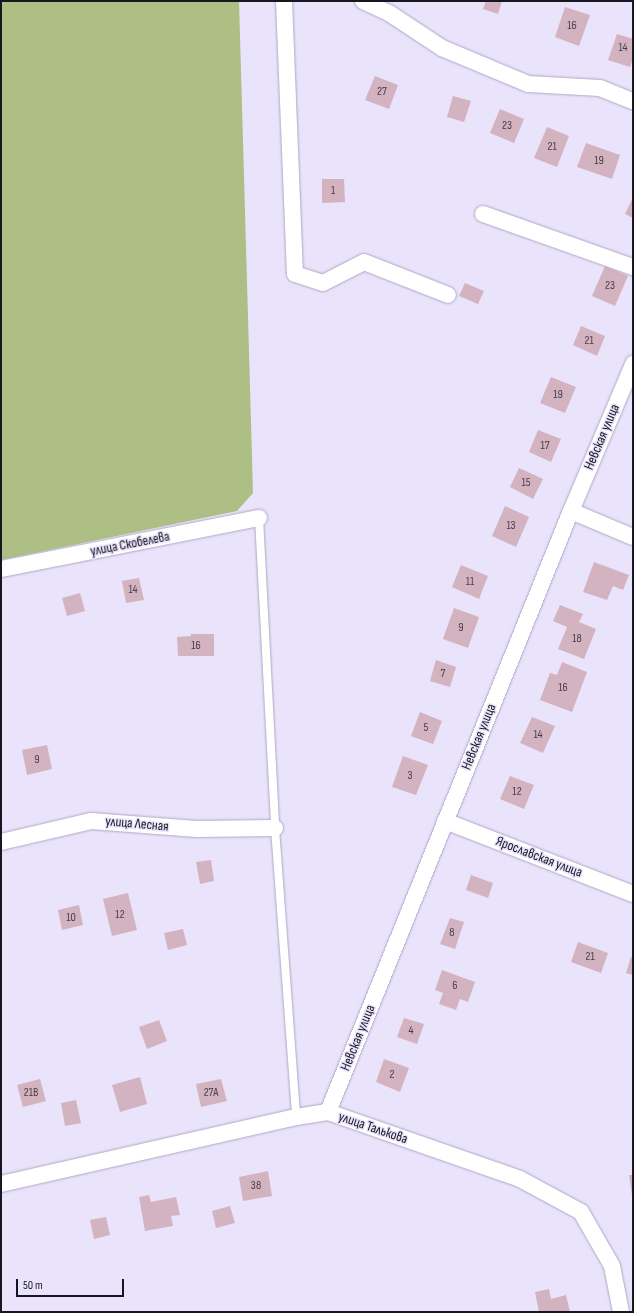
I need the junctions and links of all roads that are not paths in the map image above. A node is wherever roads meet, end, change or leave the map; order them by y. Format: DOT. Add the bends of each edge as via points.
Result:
graph roads {
  1 [pos="284,1"];
  2 [pos="363,1"];
  3 [pos="391,7"];
  4 [pos="633,101"];
  5 [pos="483,214"];
  6 [pos="633,267"];
  7 [pos="448,294"];
  8 [pos="633,364"];
  9 [pos="571,511"];
  10 [pos="259,518"];
  11 [pos="633,537"];
  12 [pos="1,569"];
  13 [pos="445,821"];
  14 [pos="275,828"];
  15 [pos="1,842"];
  16 [pos="633,894"];
  17 [pos="328,1112"];
  18 [pos="296,1117"];
  19 [pos="1,1184"];
  20 [pos="621,1312"];
  1 -- 7 [label="street" via="296,274 323,283 364,262"];
  2 -- 3 [label="street"];
  3 -- 4 [label="street" via="442,48 528,84 600,88"];
  5 -- 6 [label="street"];
  8 -- 9 [label="street, Невская улица"];
  9 -- 11 [label="street"];
  9 -- 13 [label="street, Невская улица"];
  10 -- 12 [label="street, улица Скобелева"];
  10 -- 14 [label="lane"];
  13 -- 16 [label="street, Ярославская улица"];
  13 -- 17 [label="street, Невская улица"];
  14 -- 15 [label="street, улица Лесная" via="197,829 91,821"];
  14 -- 18 [label="lane"];
  17 -- 18 [label="street, улица Талькова"];
  17 -- 20 [label="street, улица Талькова" via="520,1179 581,1212 612,1266"];
  18 -- 19 [label="street, улица Талькова"];
}
